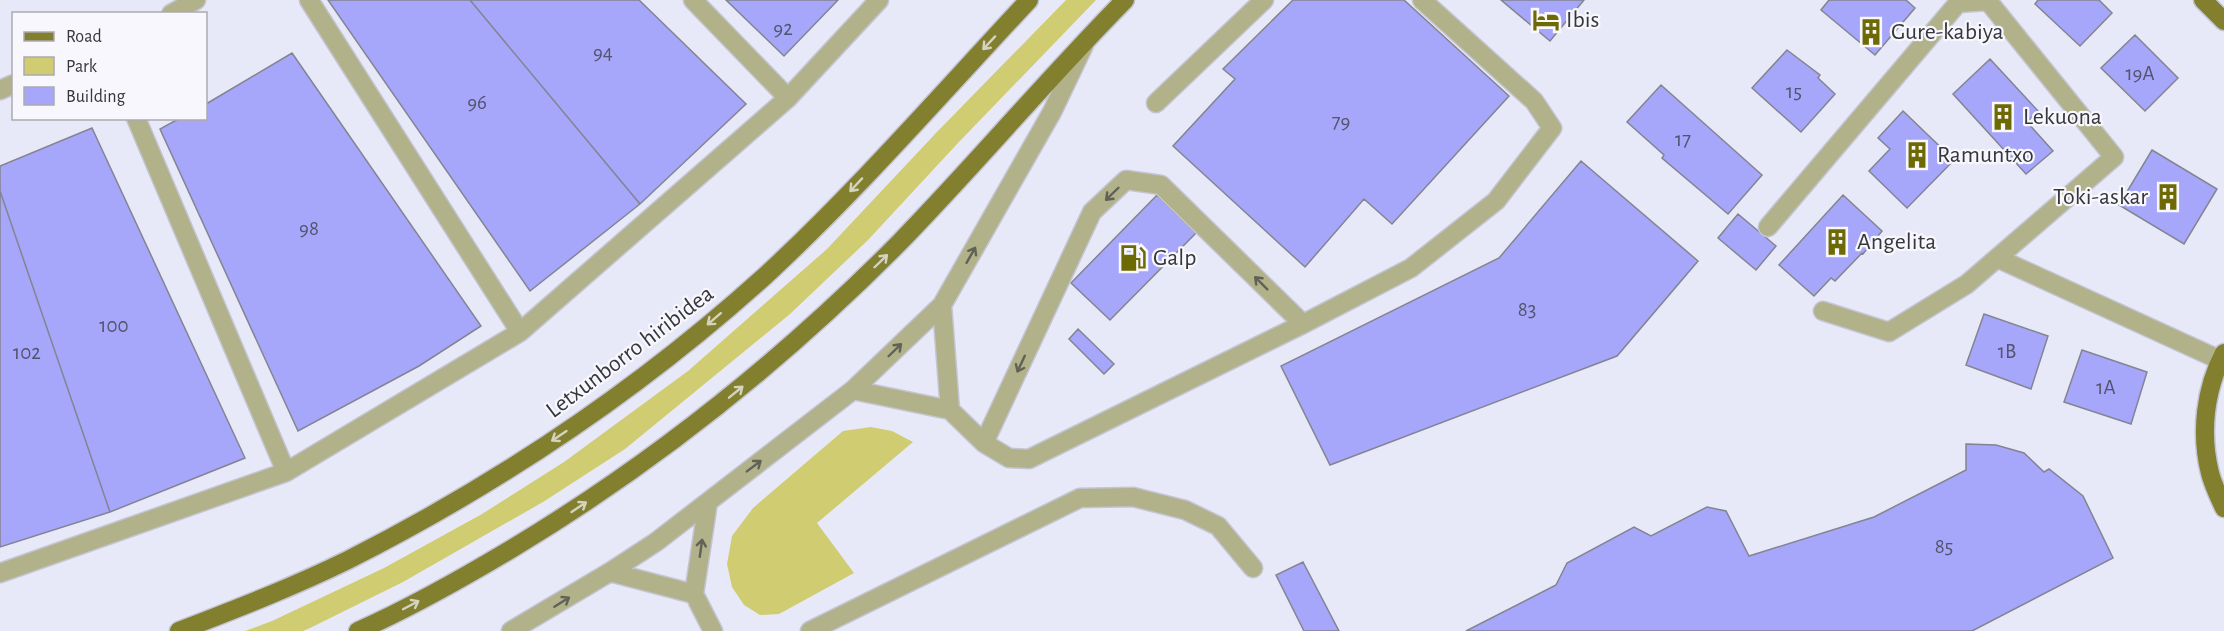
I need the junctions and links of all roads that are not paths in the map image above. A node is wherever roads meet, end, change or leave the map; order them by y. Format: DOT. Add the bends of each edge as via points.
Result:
graph roads {
  1 [pos="196,0"];
  2 [pos="309,0"];
  3 [pos="693,0"];
  4 [pos="879,0"];
  5 [pos="1029,0"];
  6 [pos="1125,0"];
  7 [pos="1264,0"];
  8 [pos="1422,0"];
  9 [pos="2203,0"];
  10 [pos="175,12"];
  11 [pos="2224,21"];
  12 [pos="1088,38"];
  13 [pos="788,98"];
  14 [pos="1156,103"];
  15 [pos="137,120"];
  16 [pos="1768,227"];
  17 [pos="1997,258"];
  18 [pos="942,305"];
  19 [pos="1823,311"];
  20 [pos="1303,324"];
  21 [pos="520,332"];
  22 [pos="2222,356"];
  23 [pos="853,390"];
  24 [pos="950,410"];
  25 [pos="984,443"];
  26 [pos="286,472"];
  27 [pos="708,502"];
  28 [pos="2224,508"];
  29 [pos="1253,568"];
  30 [pos="610,572"];
  31 [pos="0,573"];
  32 [pos="694,594"];
  33 [pos="179,631"];
  34 [pos="358,631"];
  35 [pos="511,631"];
  36 [pos="713,631"];
  37 [pos="810,631"];
  1 -- 10 [label="street"];
  2 -- 21 [label="street"];
  3 -- 13 [label="street"];
  4 -- 13 [label="street"];
  5 -- 33 [label="main road, Letxunborro hiribidea, one-way" via="838,205 764,276 607,404 436,513 346,560"];
  6 -- 12 [label="main road"];
  7 -- 14 [label="street"];
  8 -- 20 [label="street" via="1534,101 1552,128 1496,201 1411,268"];
  9 -- 11 [label="main road"];
  18 -- 12 [label="street, one-way" via="1052,112"];
  34 -- 12 [label="main road, one-way" via="473,572 566,516 741,389 900,242"];
  13 -- 21 [label="street"];
  15 -- 26 [label="street"];
  16 -- 17 [label="street" via="1958,3 1988,1 2114,157"];
  17 -- 19 [label="street" via="1967,284 1889,332"];
  17 -- 22 [label="street"];
  23 -- 18 [label="street, one-way"];
  18 -- 24 [label="street"];
  20 -- 25 [label="street" via="1029,459 1009,458"];
  20 -- 25 [label="street, one-way" via="1161,184 1126,180 1092,212"];
  21 -- 26 [label="street"];
  22 -- 28 [label="main road" via="2209,391 2205,445"];
  23 -- 24 [label="street"];
  27 -- 23 [label="street, one-way"];
  24 -- 25 [label="street"];
  26 -- 31 [label="street"];
  27 -- 30 [label="street"];
  32 -- 27 [label="street, one-way"];
  29 -- 37 [label="street" via="1218,526 1185,510 1133,497 1080,498"];
  30 -- 32 [label="street"];
  35 -- 30 [label="street, one-way"];
  32 -- 36 [label="street"];
}
